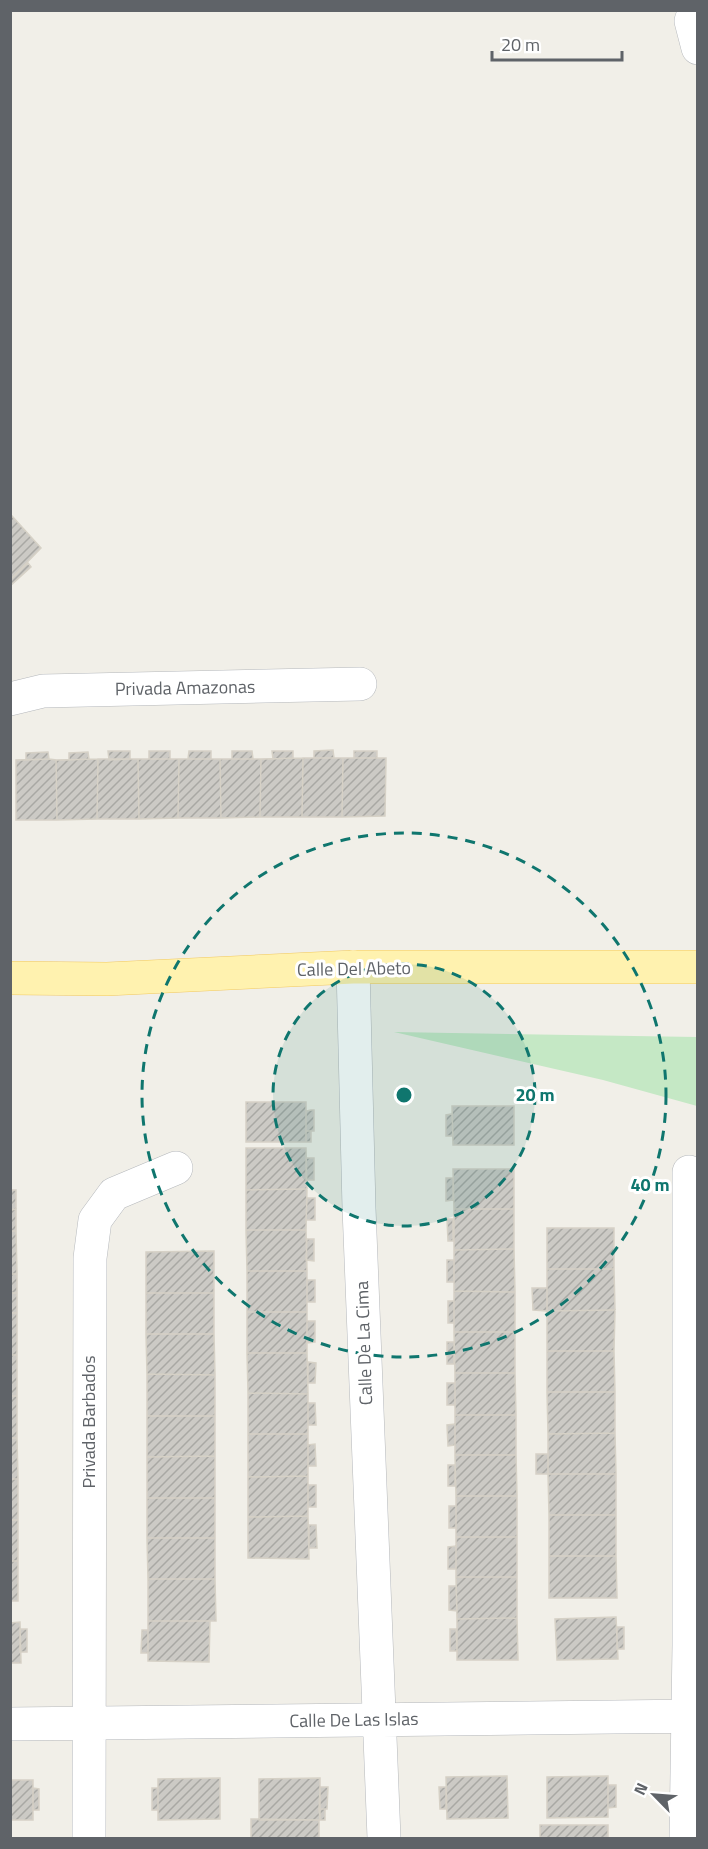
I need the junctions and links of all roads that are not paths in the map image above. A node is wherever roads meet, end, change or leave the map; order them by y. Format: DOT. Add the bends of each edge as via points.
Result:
graph roads {
  1 [pos="695,10"];
  2 [pos="698,48"];
  3 [pos="360,684"];
  4 [pos="10,699"];
  5 [pos="352,967"];
  6 [pos="698,967"];
  7 [pos="10,978"];
  8 [pos="176,1168"];
  9 [pos="689,1172"];
  10 [pos="692,1716"];
  11 [pos="379,1719"];
  12 [pos="87,1723"];
  13 [pos="10,1724"];
  14 [pos="88,1839"];
  15 [pos="384,1839"];
  16 [pos="686,1839"];
  1 -- 2 [label="street" via="691,21"];
  3 -- 4 [label="street, Privada Amazonas" via="43,691"];
  5 -- 6 [label="main road, Calle Del Abeto"];
  5 -- 7 [label="main road, Calle Del Abeto" via="107,979"];
  5 -- 11 [label="street, Calle De La Cima"];
  8 -- 12 [label="street, Privada Barbados" via="114,1194 95,1220 90,1258"];
  9 -- 10 [label="street"];
  10 -- 11 [label="street, Calle De Las Islas"];
  10 -- 16 [label="street"];
  11 -- 12 [label="street, Calle De Las Islas"];
  11 -- 15 [label="street, Calle De La Cima"];
  12 -- 13 [label="street, Calle De Las Islas"];
  12 -- 14 [label="street, Privada Barbados"];
}
